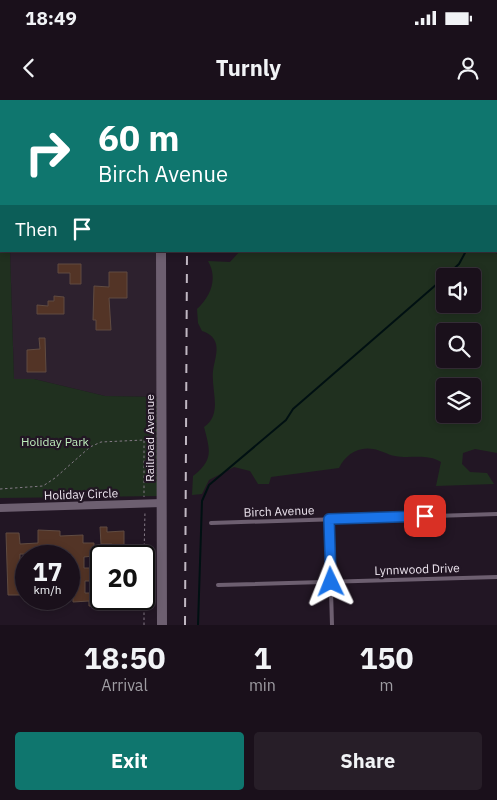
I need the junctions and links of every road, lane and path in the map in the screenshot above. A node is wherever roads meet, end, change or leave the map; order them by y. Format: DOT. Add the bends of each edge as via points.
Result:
graph roads {
  1 [pos="0,100"];
  2 [pos="12,100"];
  3 [pos="161,252"];
  4 [pos="0,489"];
  5 [pos="144,499"];
  6 [pos="162,503"];
  7 [pos="0,508"];
  8 [pos="144,509"];
  9 [pos="497,514"];
  10 [pos="329,519"];
  11 [pos="211,523"];
  12 [pos="144,545"];
  13 [pos="497,577"];
  14 [pos="331,582"];
  15 [pos="218,585"];
  16 [pos="144,610"];
  17 [pos="144,625"];
  18 [pos="162,625"];
  19 [pos="332,625"];
  1 -- 2 [label="lane"];
  3 -- 6 [label="main road, Railroad Avenue"];
  4 -- 5 [label="path" via="43,486 90,447 101,442 144,440"];
  6 -- 7 [label="street, Holiday Circle"];
  6 -- 18 [label="main road, Railroad Avenue"];
  8 -- 12 [label="path"];
  9 -- 10 [label="lane, Birch Avenue"];
  10 -- 11 [label="lane, Birch Avenue"];
  10 -- 14 [label="lane"];
  13 -- 14 [label="lane, Lynnwood Drive"];
  14 -- 15 [label="lane, Lynnwood Drive"];
  14 -- 19 [label="lane"];
  16 -- 17 [label="path"];
}
